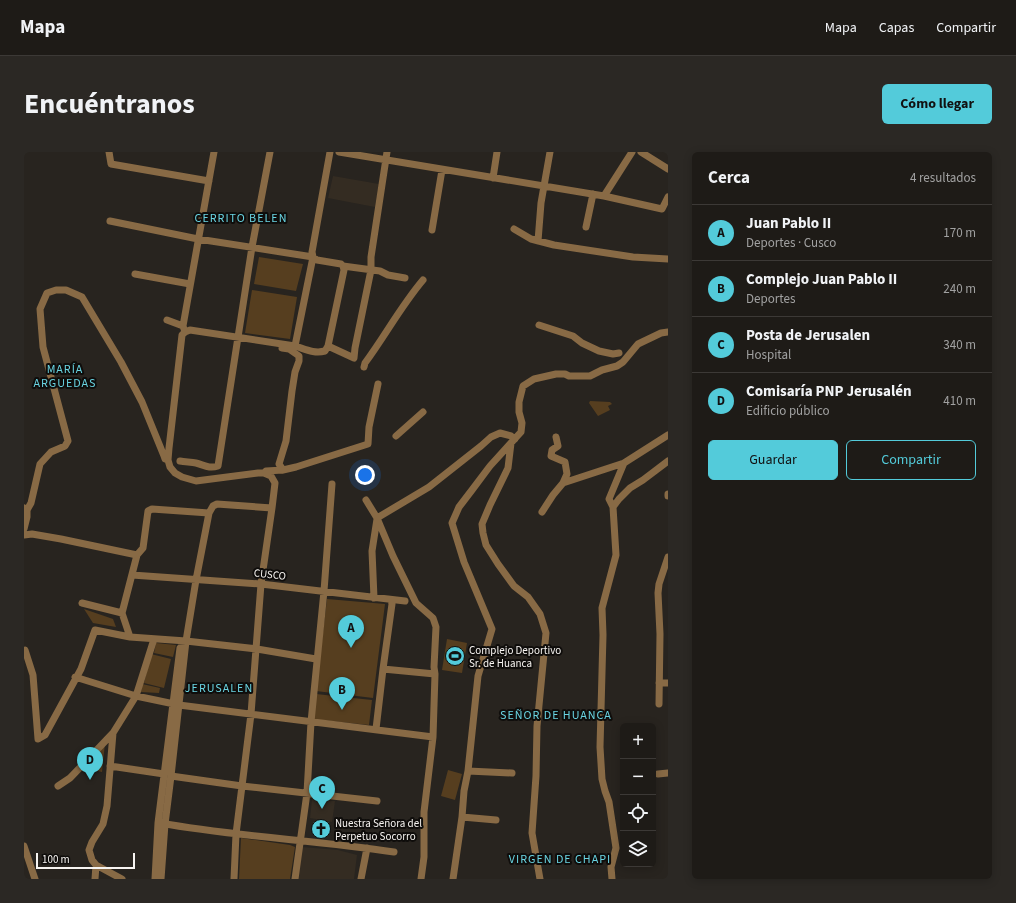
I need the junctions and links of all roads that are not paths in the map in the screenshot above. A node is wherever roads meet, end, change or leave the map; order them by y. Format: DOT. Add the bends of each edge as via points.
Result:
graph roads {
  1 [pos="109,152"];
  2 [pos="214,152"];
  3 [pos="270,152"];
  4 [pos="330,152"];
  5 [pos="339,152"];
  6 [pos="387,152"];
  7 [pos="497,152"];
  8 [pos="550,152"];
  9 [pos="632,152"];
  10 [pos="641,152"];
  11 [pos="386,160"];
  12 [pos="668,169"];
  13 [pos="442,170"];
  14 [pos="493,178"];
  15 [pos="209,181"];
  16 [pos="544,186"];
  17 [pos="593,194"];
  18 [pos="604,196"];
  19 [pos="668,197"];
  20 [pos="110,221"];
  21 [pos="586,228"];
  22 [pos="514,229"];
  23 [pos="432,230"];
  24 [pos="198,239"];
  25 [pos="538,241"];
  26 [pos="252,247"];
  27 [pos="313,257"];
  28 [pos="668,259"];
  29 [pos="343,266"];
  30 [pos="371,270"];
  31 [pos="135,274"];
  32 [pos="405,278"];
  33 [pos="423,280"];
  34 [pos="190,284"];
  35 [pos="166,320"];
  36 [pos="539,325"];
  37 [pos="184,329"];
  38 [pos="668,332"];
  39 [pos="237,337"];
  40 [pos="279,343"];
  41 [pos="295,346"];
  42 [pos="328,346"];
  43 [pos="619,353"];
  44 [pos="364,367"];
  45 [pos="378,384"];
  46 [pos="423,412"];
  47 [pos="668,435"];
  48 [pos="396,436"];
  49 [pos="556,437"];
  50 [pos="512,439"];
  51 [pos="168,460"];
  52 [pos="180,461"];
  53 [pos="668,461"];
  54 [pos="624,462"];
  55 [pos="283,470"];
  56 [pos="264,473"];
  57 [pos="563,483"];
  58 [pos="332,484"];
  59 [pos="366,500"];
  60 [pos="613,507"];
  61 [pos="272,508"];
  62 [pos="25,509"];
  63 [pos="542,512"];
  64 [pos="209,513"];
  65 [pos="377,518"];
  66 [pos="24,529"];
  67 [pos="24,535"];
  68 [pos="137,555"];
  69 [pos="668,557"];
  70 [pos="132,575"];
  71 [pos="196,580"];
  72 [pos="261,584"];
  73 [pos="324,591"];
  74 [pos="374,598"];
  75 [pos="391,600"];
  76 [pos="405,601"];
  77 [pos="82,603"];
  78 [pos="122,613"];
  79 [pos="130,637"];
  80 [pos="154,639"];
  81 [pos="186,641"];
  82 [pos="24,649"];
  83 [pos="257,649"];
  84 [pos="316,659"];
  85 [pos="383,669"];
  86 [pos="435,674"];
  87 [pos="75,678"];
  88 [pos="659,683"];
  89 [pos="668,683"];
  90 [pos="136,696"];
  91 [pos="176,704"];
  92 [pos="659,704"];
  93 [pos="251,714"];
  94 [pos="310,722"];
  95 [pos="376,729"];
  96 [pos="113,733"];
  97 [pos="433,737"];
  98 [pos="110,766"];
  99 [pos="468,771"];
  100 [pos="512,773"];
  101 [pos="668,773"];
  102 [pos="658,774"];
  103 [pos="168,775"];
  104 [pos="58,786"];
  105 [pos="242,786"];
  106 [pos="307,793"];
  107 [pos="378,801"];
  108 [pos="462,817"];
  109 [pos="496,820"];
  110 [pos="161,823"];
  111 [pos="236,834"];
  112 [pos="301,840"];
  113 [pos="24,846"];
  114 [pos="367,848"];
  115 [pos="394,852"];
  116 [pos="96,865"];
  117 [pos="35,879"];
  118 [pos="96,879"];
  119 [pos="122,879"];
  120 [pos="154,879"];
  121 [pos="161,879"];
  122 [pos="234,879"];
  123 [pos="295,879"];
  124 [pos="361,879"];
  125 [pos="421,879"];
  126 [pos="453,879"];
  127 [pos="540,879"];
  128 [pos="612,879"];
  1 -- 15 [label="street" via="111,164"];
  2 -- 15 [label="street"];
  3 -- 26 [label="street"];
  4 -- 27 [label="street"];
  5 -- 11 [label="street"];
  6 -- 11 [label="street"];
  7 -- 14 [label="street"];
  8 -- 16 [label="street"];
  9 -- 18 [label="street"];
  10 -- 12 [label="street"];
  11 -- 13 [label="street"];
  11 -- 30 [label="street"];
  13 -- 14 [label="street"];
  13 -- 23 [label="street"];
  14 -- 16 [label="street"];
  15 -- 24 [label="street"];
  16 -- 17 [label="street"];
  16 -- 25 [label="street"];
  17 -- 18 [label="street"];
  17 -- 21 [label="street"];
  18 -- 19 [label="street" via="662,209"];
  20 -- 24 [label="street"];
  22 -- 25 [label="street"];
  24 -- 26 [label="street"];
  24 -- 34 [label="street"];
  25 -- 28 [label="street"];
  26 -- 27 [label="street"];
  26 -- 39 [label="street"];
  27 -- 29 [label="street"];
  27 -- 41 [label="street"];
  29 -- 30 [label="street"];
  29 -- 42 [label="street"];
  30 -- 32 [label="street"];
  30 -- 42 [label="street" via="354,358"];
  31 -- 34 [label="street"];
  33 -- 44 [label="street"];
  34 -- 37 [label="street"];
  35 -- 37 [label="street"];
  36 -- 43 [label="street" via="573,336 599,351"];
  37 -- 39 [label="street"];
  37 -- 51 [label="street"];
  38 -- 50 [label="street" via="638,344 617,366 590,376 556,374 534,378 523,386 519,402 523,429"];
  39 -- 40 [label="street"];
  39 -- 52 [label="street" via="218,466 205,467"];
  40 -- 41 [label="street"];
  40 -- 55 [label="street" via="280,348 289,349 298,356 299,361 294,372 286,441 279,464"];
  41 -- 42 [label="street" via="320,352"];
  45 -- 55 [label="street" via="368,444"];
  46 -- 48 [label="street"];
  47 -- 54 [label="street"];
  49 -- 57 [label="street" via="558,446 552,450 551,456 565,462 567,474"];
  50 -- 65 [label="street" via="500,433 490,437 429,487"];
  50 -- 99 [label="street" via="459,506 452,523 464,562 492,629 478,676"];
  50 -- 127 [label="street" via="508,468 482,524 482,533 498,564 540,614 546,633 537,726 532,833"];
  51 -- 56 [label="street" via="175,473 196,481"];
  51 -- 62 [label="street" via="165,459 132,382 82,297 66,290 47,293 40,309 43,347 68,441 40,464 31,503"];
  53 -- 60 [label="street" via="630,488"];
  54 -- 57 [label="street"];
  54 -- 60 [label="street" via="610,499"];
  55 -- 56 [label="street"];
  56 -- 61 [label="street" via="271,476 275,483"];
  57 -- 63 [label="street"];
  58 -- 73 [label="street"];
  59 -- 65 [label="street"];
  60 -- 128 [label="street" via="616,555 602,608 600,742 602,779 609,802 616,848 611,867"];
  61 -- 64 [label="street" via="217,504"];
  61 -- 72 [label="street"];
  62 -- 66 [label="street" via="27,517"];
  64 -- 68 [label="street" via="152,509 148,512 143,548"];
  64 -- 71 [label="street"];
  65 -- 74 [label="street" via="372,551"];
  65 -- 86 [label="street" via="416,603 433,618 436,627"];
  67 -- 68 [label="street" via="61,539"];
  68 -- 70 [label="street"];
  69 -- 88 [label="street" via="658,593"];
  70 -- 71 [label="street, CUSCO"];
  70 -- 78 [label="street"];
  71 -- 72 [label="street, CUSCO"];
  71 -- 81 [label="street"];
  72 -- 73 [label="street, CUSCO"];
  72 -- 83 [label="street"];
  73 -- 74 [label="street, CUSCO"];
  73 -- 84 [label="street"];
  74 -- 75 [label="street, CUSCO"];
  75 -- 76 [label="street, CUSCO"];
  75 -- 85 [label="street"];
  77 -- 78 [label="street"];
  78 -- 79 [label="street"];
  79 -- 80 [label="street"];
  79 -- 87 [label="street" via="95,630 81,669"];
  80 -- 81 [label="street"];
  80 -- 90 [label="street"];
  81 -- 83 [label="street"];
  81 -- 91 [label="street" via="180,648"];
  82 -- 87 [label="street" via="33,675 38,739 45,735"];
  83 -- 84 [label="street"];
  83 -- 93 [label="street"];
  84 -- 94 [label="street"];
  85 -- 86 [label="street"];
  85 -- 95 [label="street"];
  86 -- 97 [label="street"];
  87 -- 90 [label="street"];
  88 -- 89 [label="street"];
  88 -- 92 [label="street"];
  90 -- 91 [label="street"];
  90 -- 96 [label="street"];
  91 -- 93 [label="street"];
  91 -- 103 [label="street"];
  93 -- 94 [label="street"];
  93 -- 105 [label="street"];
  94 -- 95 [label="street"];
  94 -- 106 [label="street"];
  95 -- 97 [label="street"];
  96 -- 98 [label="street"];
  96 -- 104 [label="street" via="70,778"];
  97 -- 125 [label="street" via="424,812 424,857"];
  98 -- 103 [label="street"];
  98 -- 116 [label="street" via="103,824 89,850"];
  99 -- 100 [label="street"];
  99 -- 108 [label="street"];
  101 -- 102 [label="street"];
  103 -- 105 [label="street"];
  103 -- 110 [label="street"];
  105 -- 106 [label="street"];
  105 -- 111 [label="street"];
  106 -- 107 [label="street"];
  106 -- 112 [label="street"];
  108 -- 109 [label="street"];
  108 -- 126 [label="street"];
  110 -- 111 [label="street"];
  110 -- 120 [label="street"];
  110 -- 121 [label="street"];
  111 -- 112 [label="street"];
  111 -- 122 [label="street"];
  112 -- 114 [label="street"];
  112 -- 123 [label="street"];
  113 -- 117 [label="street"];
  114 -- 115 [label="street"];
  114 -- 124 [label="street"];
  116 -- 118 [label="street"];
  116 -- 119 [label="street"];
}
